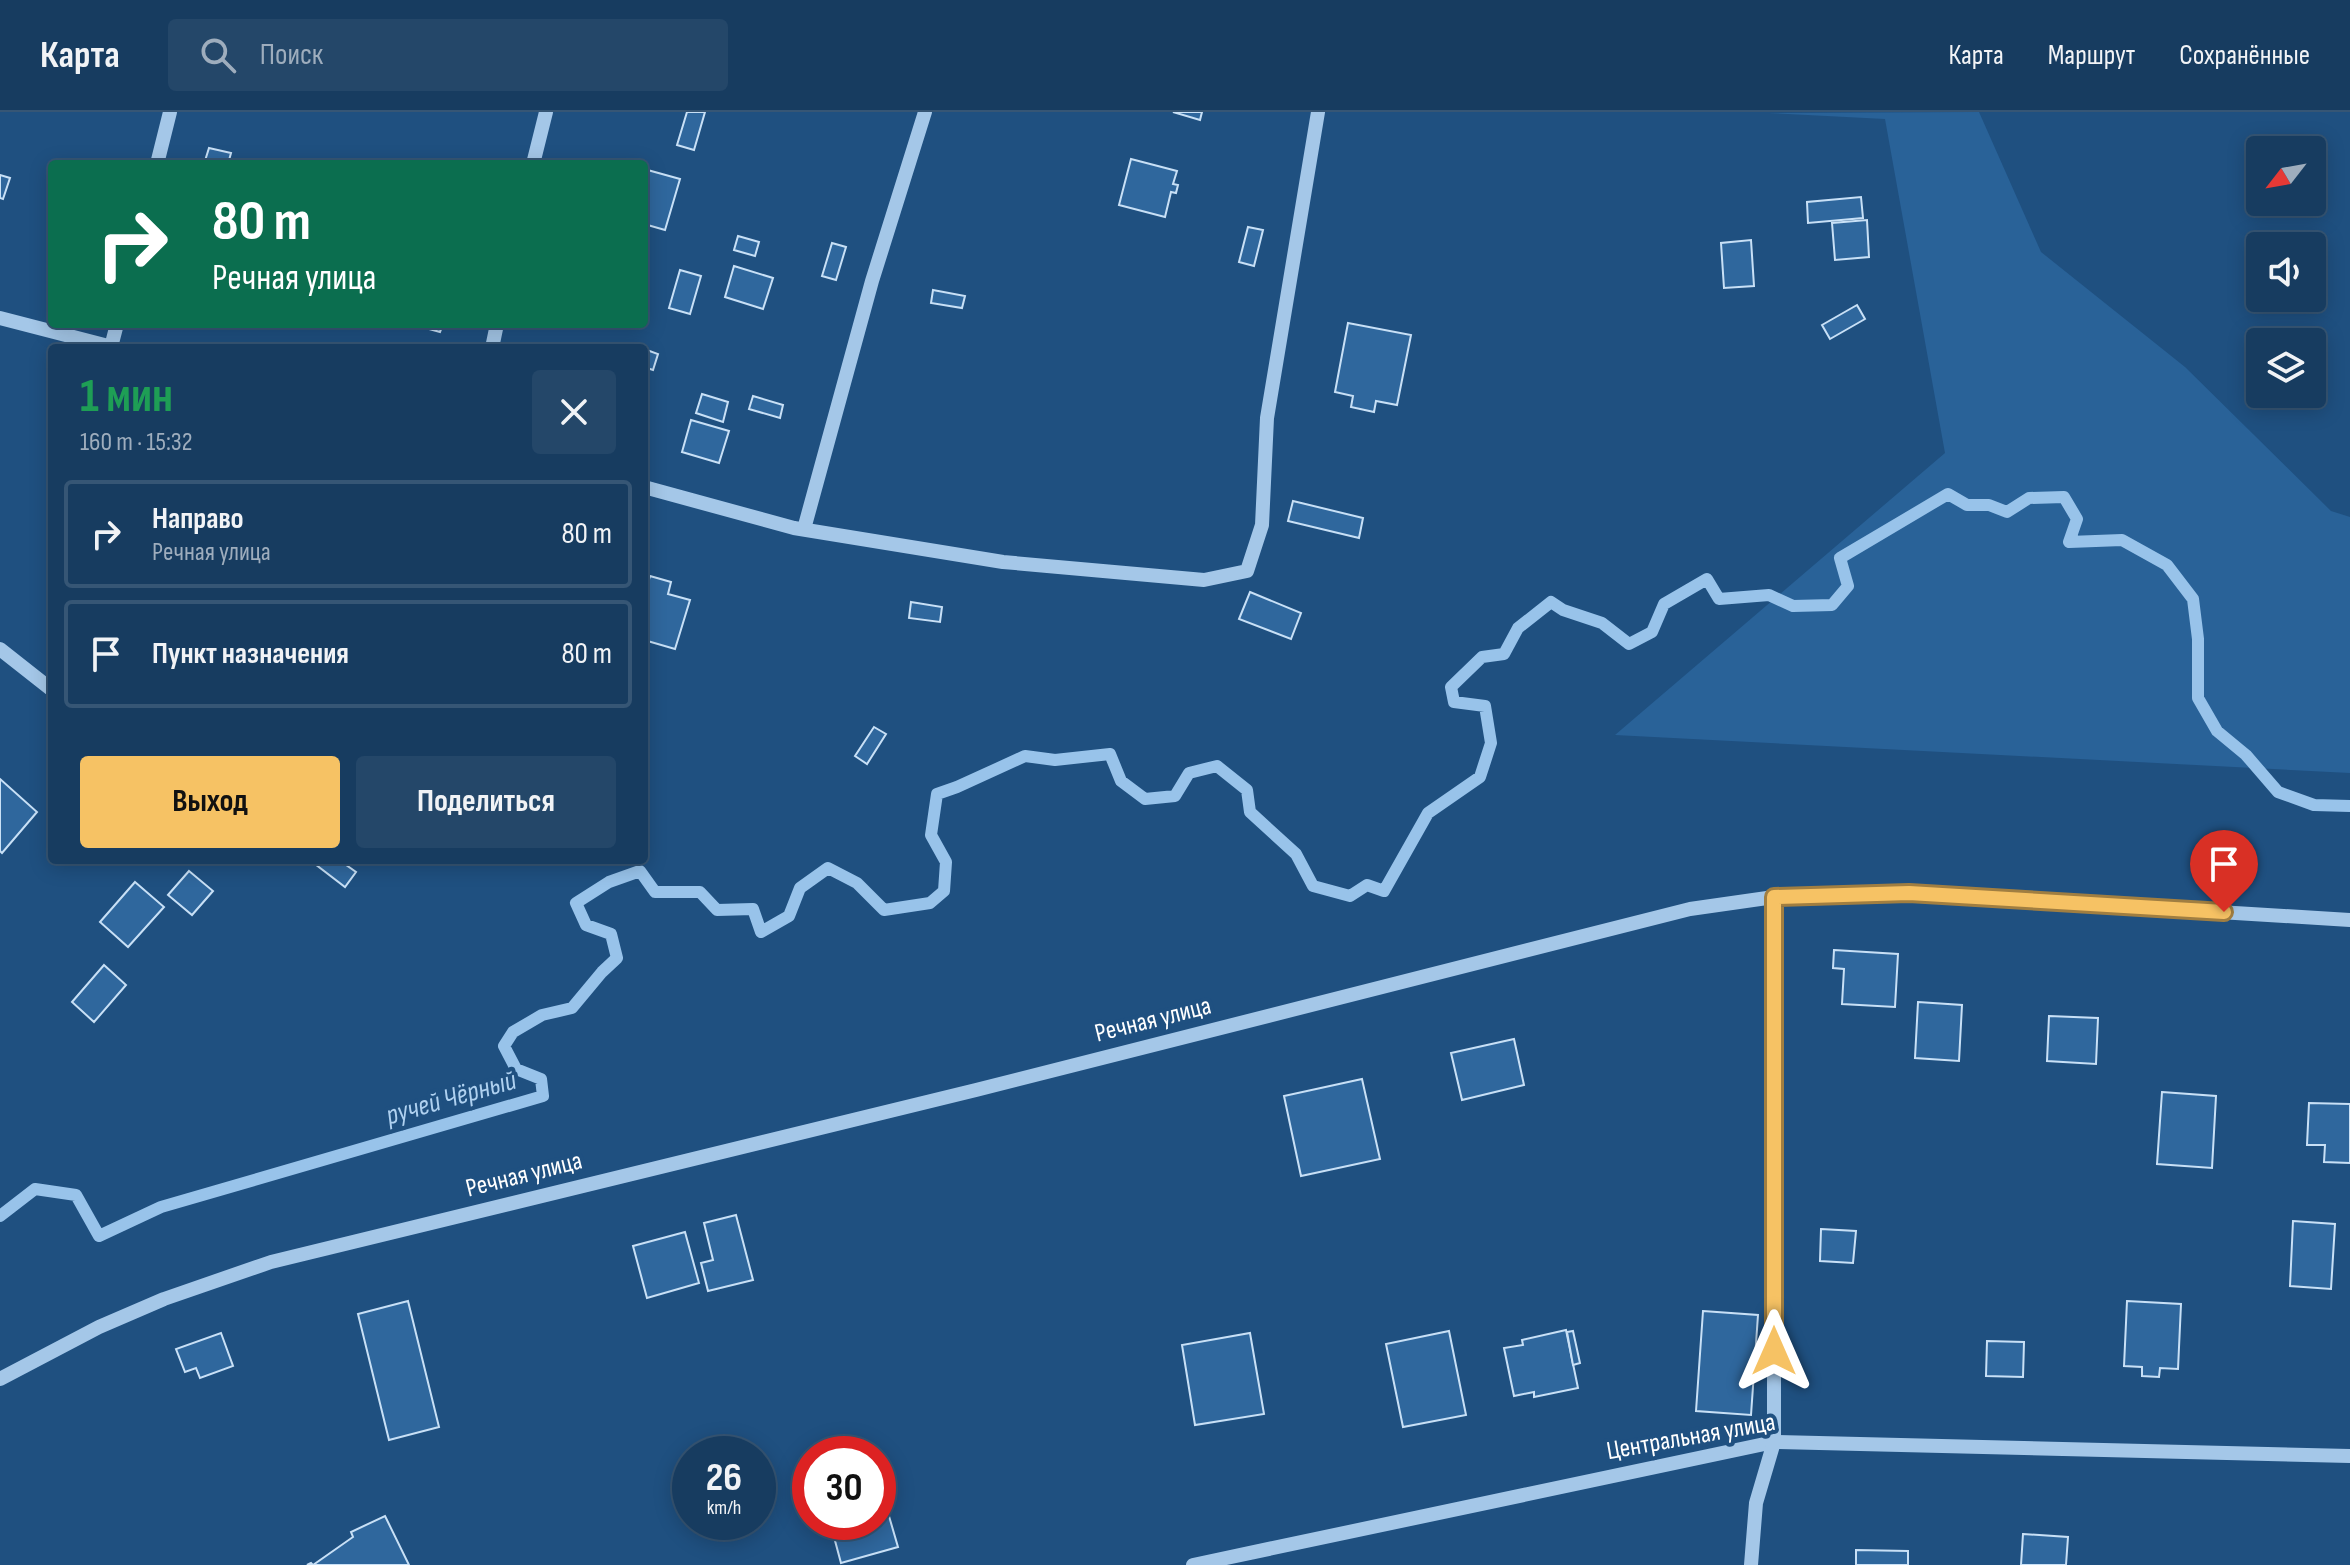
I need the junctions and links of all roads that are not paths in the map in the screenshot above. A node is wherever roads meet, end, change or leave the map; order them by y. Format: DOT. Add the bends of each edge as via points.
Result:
graph roads {
  1 [pos="170,112"];
  2 [pos="546,112"];
  3 [pos="925,112"];
  4 [pos="1318,112"];
  5 [pos="158,160"];
  6 [pos="534,160"];
  7 [pos="0,318"];
  8 [pos="102,344"];
  9 [pos="648,488"];
  10 [pos="804,529"];
  11 [pos="0,649"];
  12 [pos="48,687"];
  13 [pos="1774,897"];
  14 [pos="2350,920"];
  15 [pos="0,1379"];
  16 [pos="1774,1442"];
  17 [pos="2350,1456"];
  18 [pos="1234,1560"];
  19 [pos="1193,1565"];
  20 [pos="1751,1565"];
  1 -- 5 [label="street"];
  2 -- 6 [label="street"];
  3 -- 10 [label="street"];
  4 -- 10 [label="street" via="1267,418 1262,525 1247,571 1204,580 1003,562"];
  7 -- 8 [label="street"];
  9 -- 10 [label="street"];
  11 -- 12 [label="street"];
  13 -- 14 [label="street, Речная улица" via="1909,893"];
  13 -- 15 [label="street, Речная улица" via="1690,909 271,1262 99,1327"];
  13 -- 16 [label="street"];
  16 -- 17 [label="street, Центральная улица"];
  16 -- 18 [label="street, Центральная улица"];
  16 -- 20 [label="street" via="1756,1503"];
  18 -- 19 [label="street, Центральная улица"];
}
